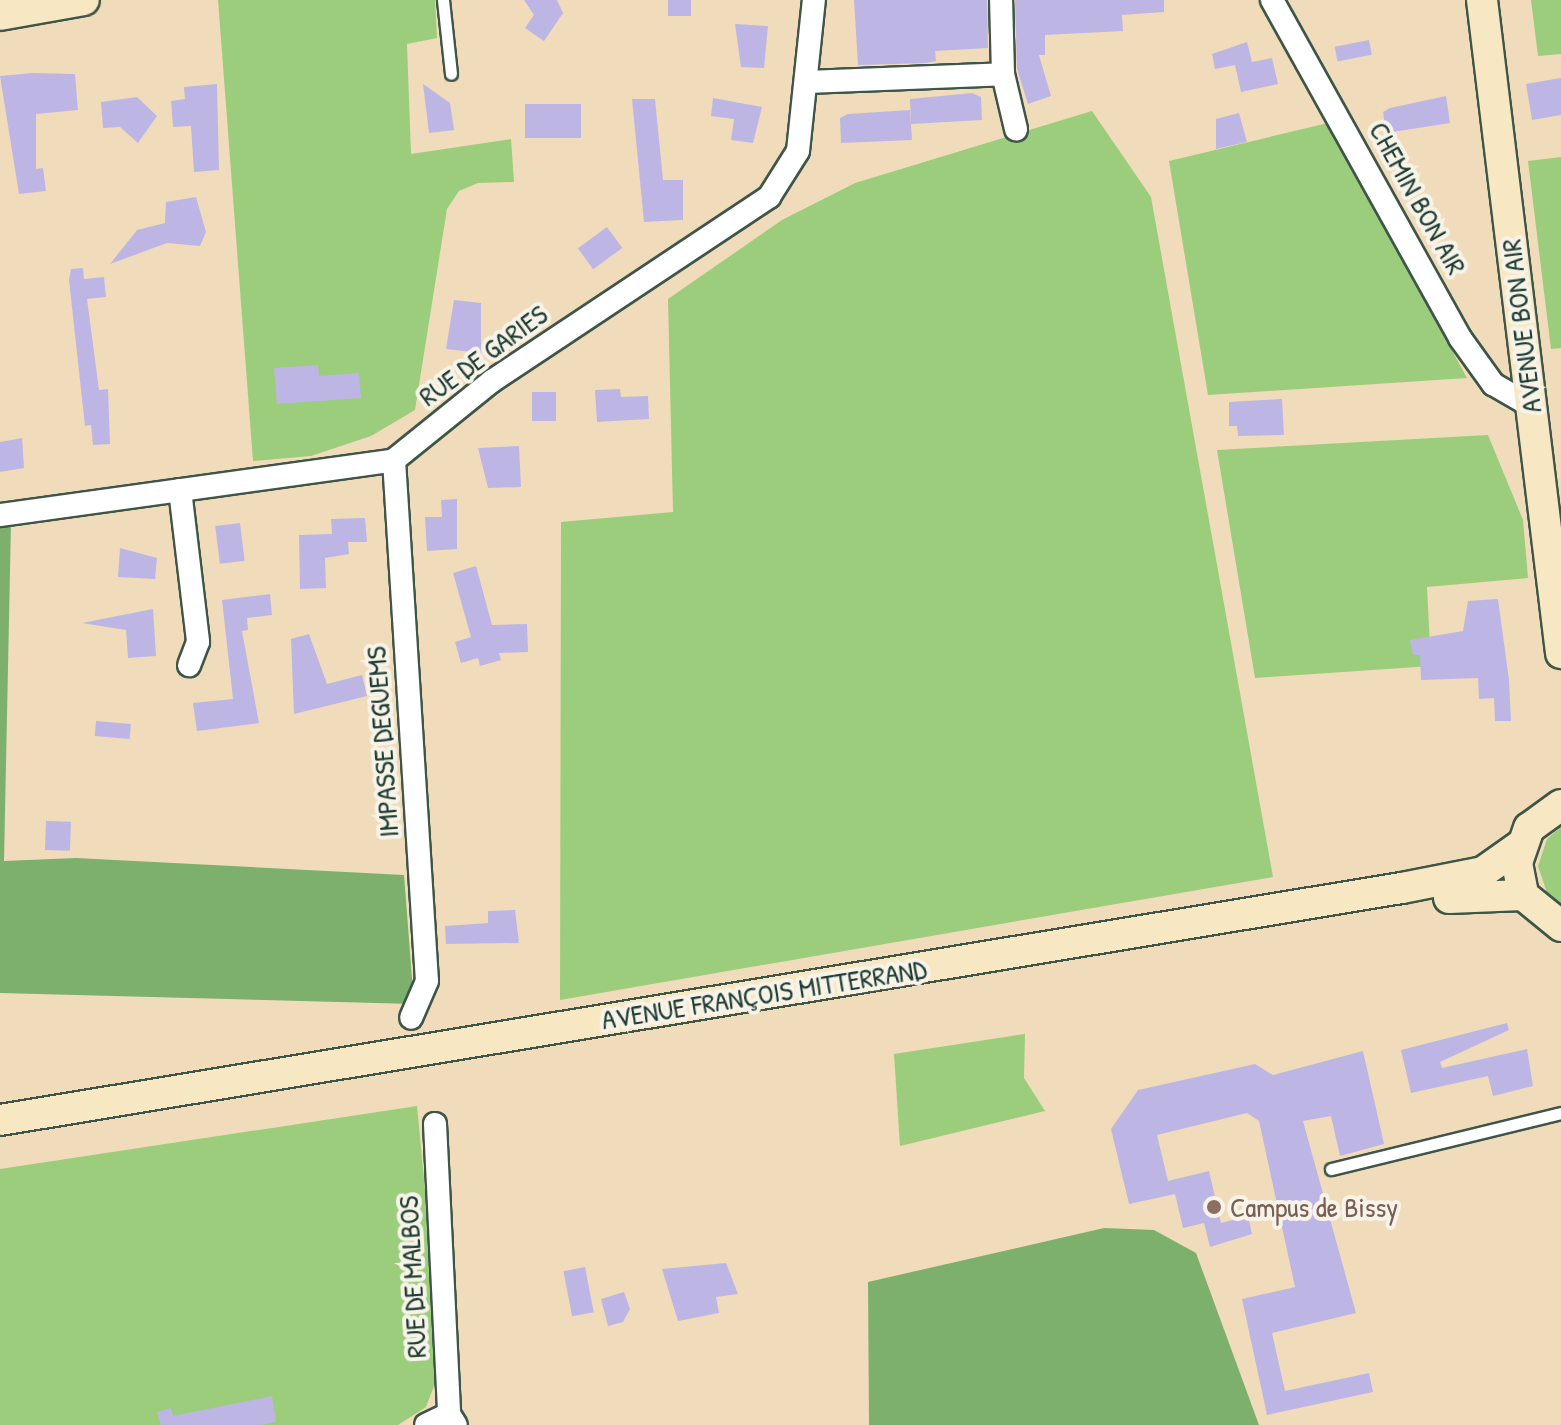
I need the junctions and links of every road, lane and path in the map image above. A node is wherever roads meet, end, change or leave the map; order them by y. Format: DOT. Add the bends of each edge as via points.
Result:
graph roads {
  1 [pos="84,0"];
  2 [pos="443,0"];
  3 [pos="814,0"];
  4 [pos="1001,0"];
  5 [pos="1272,0"];
  6 [pos="1482,0"];
  7 [pos="0,15"];
  8 [pos="451,74"];
  9 [pos="1003,74"];
  10 [pos="807,82"];
  11 [pos="1016,129"];
  12 [pos="1531,406"];
  13 [pos="394,460"];
  14 [pos="180,490"];
  15 [pos="0,515"];
  16 [pos="1561,653"];
  17 [pos="189,665"];
  18 [pos="1558,801"];
  19 [pos="1520,846"];
  20 [pos="1523,895"];
  21 [pos="1561,926"];
  22 [pos="411,1018"];
  23 [pos="1561,1113"];
  24 [pos="0,1120"];
  25 [pos="435,1124"];
  26 [pos="0,1139"];
  27 [pos="1331,1169"];
  28 [pos="452,1420"];
  29 [pos="426,1425"];
  1 -- 7 [label="main road"];
  2 -- 8 [label="lane"];
  3 -- 10 [label="street, RUE DE GARIES"];
  4 -- 9 [label="street"];
  5 -- 12 [label="street, CHEMIN BON AIR" via="1460,338 1493,384"];
  6 -- 12 [label="main road, AVENUE BON AIR"];
  9 -- 10 [label="street"];
  9 -- 11 [label="street"];
  10 -- 13 [label="street, RUE DE GARIES" via="798,151 769,197 492,381"];
  12 -- 16 [label="main road, AVENUE BON AIR"];
  13 -- 14 [label="street"];
  13 -- 22 [label="street, IMPASSE DEGUEMS" via="427,981"];
  14 -- 15 [label="street"];
  14 -- 17 [label="street" via="198,642"];
  18 -- 19 [label="main road, AVENUE FRANÇOIS MITTERRAND"];
  19 -- 20 [label="main road"];
  19 -- 24 [label="main road, AVENUE FRANÇOIS MITTERRAND" via="1483,872 1402,888"];
  20 -- 21 [label="main road"];
  20 -- 26 [label="main road, AVENUE FRANÇOIS MITTERRAND" via="1483,893"];
  23 -- 27 [label="lane"];
  25 -- 28 [label="street, RUE DE MALBOS"];
  28 -- 29 [label="street"];
}
